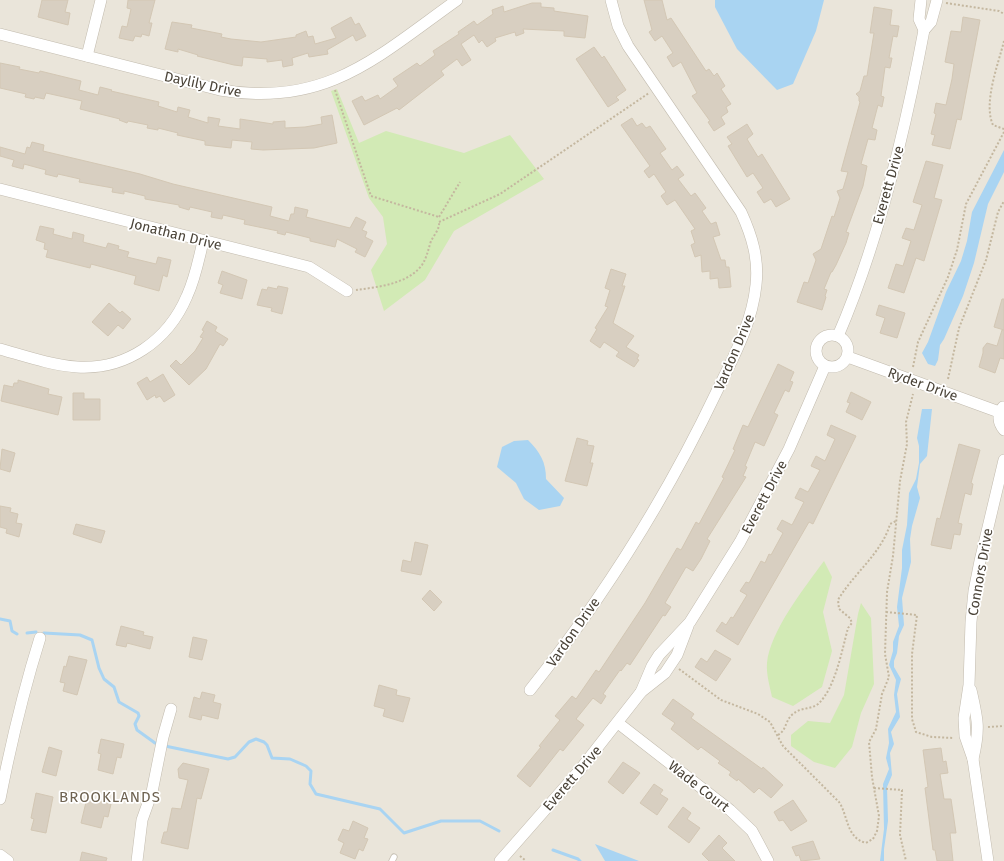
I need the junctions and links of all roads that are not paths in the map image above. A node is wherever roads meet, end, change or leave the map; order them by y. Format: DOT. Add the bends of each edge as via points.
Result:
graph roads {
  1 [pos="101,0"];
  2 [pos="457,0"];
  3 [pos="610,0"];
  4 [pos="921,0"];
  5 [pos="940,2"];
  6 [pos="924,30"];
  7 [pos="0,34"];
  8 [pos="87,56"];
  9 [pos="0,189"];
  10 [pos="203,240"];
  11 [pos="347,291"];
  12 [pos="838,336"];
  13 [pos="0,349"];
  14 [pos="848,357"];
  15 [pos="825,366"];
  16 [pos="1002,409"];
  17 [pos="1004,430"];
  18 [pos="1004,460"];
  19 [pos="998,506"];
  20 [pos="690,622"];
  21 [pos="40,638"];
  22 [pos="530,690"];
  23 [pos="641,692"];
  24 [pos="171,709"];
  25 [pos="618,723"];
  26 [pos="0,799"];
  27 [pos="0,855"];
  28 [pos="8,861"];
  29 [pos="138,861"];
  30 [pos="500,861"];
  31 [pos="768,861"];
  32 [pos="988,861"];
  1 -- 8 [label="street"];
  2 -- 8 [label="street, Daylily Drive" via="374,60 332,81 292,92 247,94 211,88"];
  3 -- 22 [label="street, Vardon Drive" via="622,35 741,212 754,246 754,300 745,332 729,367 652,516 614,574"];
  4 -- 6 [label="street, Everett Drive" via="919,19"];
  5 -- 6 [label="street, Everett Drive" via="931,22"];
  6 -- 12 [label="street, Everett Drive" via="910,104 891,177"];
  7 -- 8 [label="street, Daylily Drive"];
  9 -- 10 [label="street, Jonathan Drive"];
  10 -- 11 [label="street, Jonathan Drive" via="309,267"];
  10 -- 13 [label="street" via="192,284 180,312 153,344 131,357 105,365 77,367"];
  12 -- 14 [label="street" via="848,347"];
  12 -- 15 [label="street" via="826,336 816,347 818,359"];
  14 -- 15 [label="street" via="841,365"];
  14 -- 16 [label="street, Ryder Drive"];
  15 -- 20 [label="street, Everett Drive" via="789,449 756,513"];
  16 -- 17 [label="street" via="999,422"];
  18 -- 19 [label="street, Connors Drive"];
  19 -- 32 [label="street, Connors Drive" via="974,591 970,685 964,718"];
  20 -- 23 [label="street, Everett Drive" via="659,655"];
  20 -- 23 [label="street, Everett Drive" via="677,655 665,673"];
  21 -- 26 [label="street" via="11,738"];
  23 -- 25 [label="street, Everett Drive"];
  24 -- 29 [label="street" via="152,792 142,820"];
  25 -- 30 [label="street, Everett Drive"];
  25 -- 31 [label="street, Wade Court" via="742,821 758,840"];
  27 -- 28 [label="street"];
}
